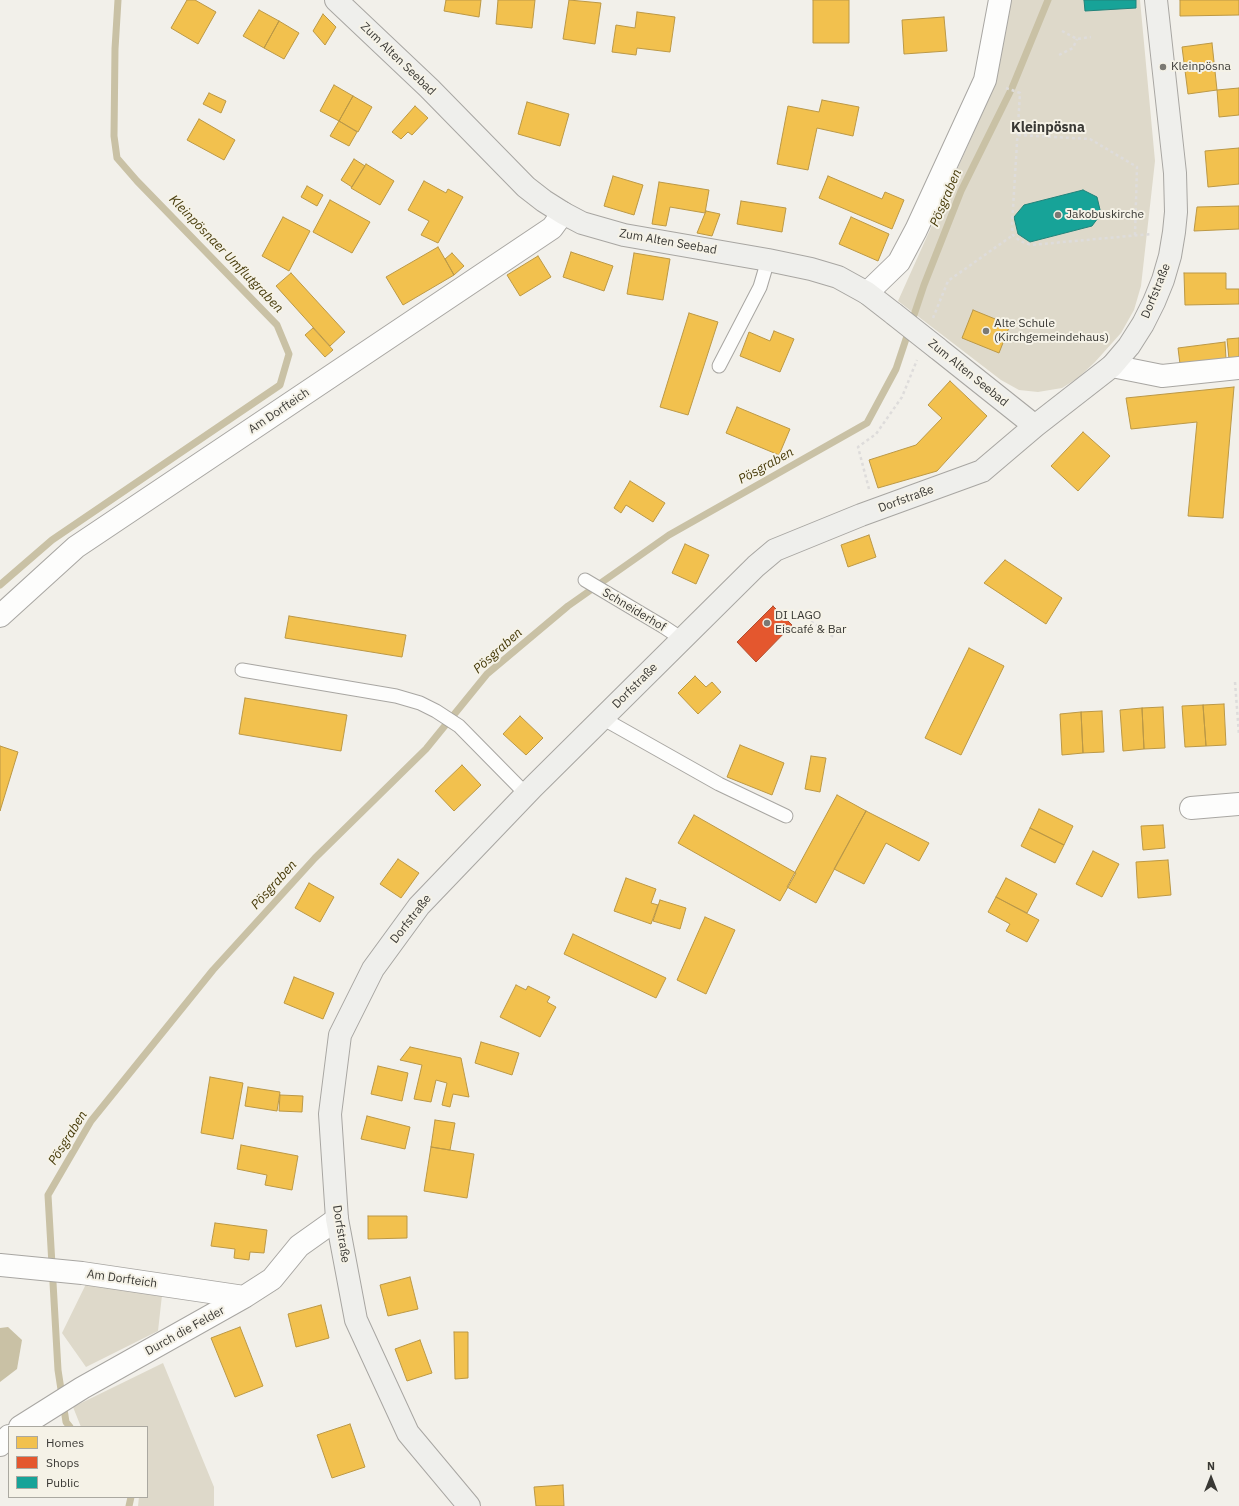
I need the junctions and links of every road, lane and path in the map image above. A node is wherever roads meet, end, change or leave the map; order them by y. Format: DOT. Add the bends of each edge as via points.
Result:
graph roads {
  1 [pos="336,0"];
  2 [pos="1000,0"];
  3 [pos="1156,0"];
  4 [pos="1062,31"];
  5 [pos="1091,37"];
  6 [pos="1077,39"];
  7 [pos="1059,55"];
  8 [pos="1001,86"];
  9 [pos="1018,135"];
  10 [pos="563,213"];
  11 [pos="1174,232"];
  12 [pos="1135,235"];
  13 [pos="768,260"];
  14 [pos="867,293"];
  15 [pos="719,366"];
  16 [pos="1112,366"];
  17 [pos="1239,368"];
  18 [pos="1035,426"];
  19 [pos="585,580"];
  20 [pos="0,616"];
  21 [pos="806,618"];
  22 [pos="835,638"];
  23 [pos="682,639"];
  24 [pos="242,670"];
  25 [pos="1235,682"];
  26 [pos="602,718"];
  27 [pos="1239,735"];
  28 [pos="526,794"];
  29 [pos="1239,804"];
  30 [pos="1191,808"];
  31 [pos="786,816"];
  32 [pos="337,1219"];
  33 [pos="0,1265"];
  34 [pos="244,1297"];
  35 [pos="22,1426"];
  36 [pos="8,1437"];
  37 [pos="0,1445"];
  38 [pos="469,1506"];
  1 -- 10 [label="street, Zum Alten Seebad" via="429,88 526,187"];
  2 -- 14 [label="street" via="985,80 903,255"];
  3 -- 11 [label="street, Dorfstraße" via="1176,186"];
  4 -- 6 [label="path"];
  5 -- 6 [label="path"];
  6 -- 7 [label="path" via="1073,48"];
  8 -- 9 [label="path" via="1020,93"];
  9 -- 12 [label="path" via="1090,139 1137,167"];
  9 -- 12 [label="path" via="1012,225 1013,235 1020,241 1031,245"];
  10 -- 13 [label="street, Zum Alten Seebad" via="582,223 624,235"];
  10 -- 20 [label="street, Am Dorfteich" via="552,228 76,548"];
  11 -- 12 [label="path"];
  11 -- 16 [label="street, Dorfstraße" via="1168,262 1154,302 1129,346"];
  13 -- 14 [label="street, Zum Alten Seebad" via="838,277"];
  13 -- 15 [label="lane" via="760,287"];
  14 -- 18 [label="street, Zum Alten Seebad, bridge"];
  16 -- 17 [label="street" via="1162,376"];
  16 -- 18 [label="street, Dorfstraße"];
  18 -- 23 [label="street, Dorfstraße" via="982,472 860,515 775,550"];
  19 -- 23 [label="lane, Schneiderhof"];
  21 -- 22 [label="path"];
  23 -- 26 [label="street, Dorfstraße"];
  24 -- 28 [label="lane" via="396,696 420,703 459,726"];
  25 -- 27 [label="path"];
  26 -- 28 [label="street, Dorfstraße"];
  26 -- 31 [label="lane" via="718,784"];
  28 -- 32 [label="street, Dorfstraße" via="419,906 373,969 340,1035 330,1114"];
  29 -- 30 [label="street"];
  32 -- 34 [label="street, Durch die Felder" via="299,1246 272,1279"];
  32 -- 38 [label="street, Dorfstraße" via="359,1327 408,1433"];
  33 -- 34 [label="street, Am Dorfteich" via="82,1273"];
  34 -- 35 [label="street, Durch die Felder" via="82,1388"];
  36 -- 37 [label="street"];
}
